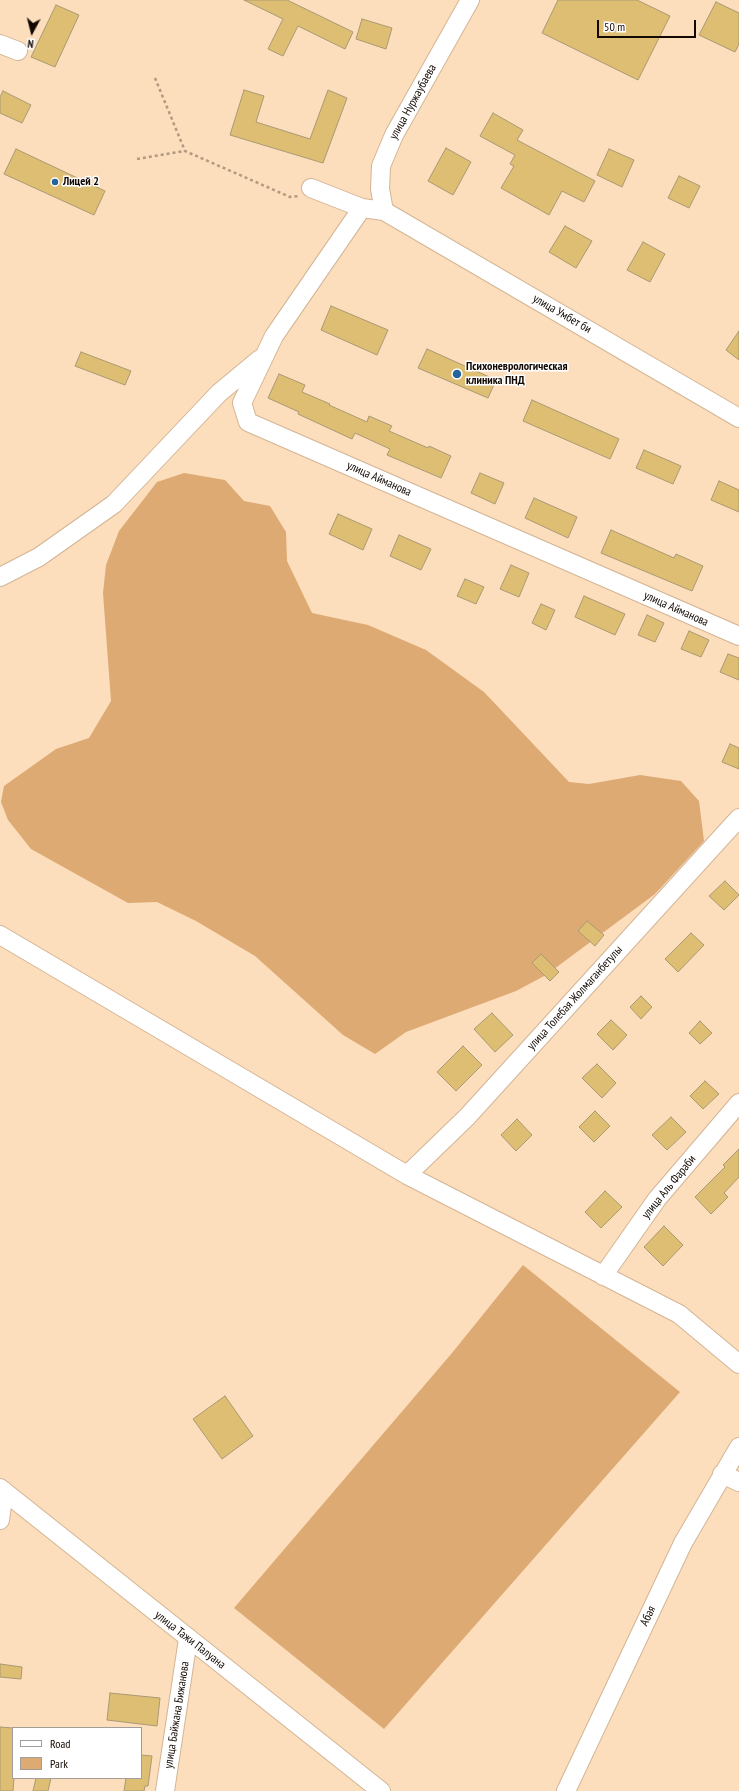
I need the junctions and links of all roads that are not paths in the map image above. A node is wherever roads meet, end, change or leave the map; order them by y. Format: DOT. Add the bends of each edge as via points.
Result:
graph roads {
  1 [pos="470,0"];
  2 [pos="0,44"];
  3 [pos="18,51"];
  4 [pos="307,192"];
  5 [pos="362,208"];
  6 [pos="384,211"];
  7 [pos="264,356"];
  8 [pos="739,418"];
  9 [pos="0,576"];
  10 [pos="739,636"];
  11 [pos="739,818"];
  12 [pos="0,935"];
  13 [pos="739,1103"];
  14 [pos="407,1175"];
  15 [pos="603,1276"];
  16 [pos="739,1364"];
  17 [pos="739,1447"];
  18 [pos="722,1474"];
  19 [pos="739,1482"];
  20 [pos="2,1490"];
  21 [pos="0,1520"];
  22 [pos="188,1639"];
  23 [pos="165,1791"];
  24 [pos="381,1791"];
  25 [pos="566,1791"];
  1 -- 6 [label="street, улица Нуржаубаева" via="394,135 381,166 380,189"];
  2 -- 3 [label="street"];
  4 -- 5 [label="street"];
  5 -- 6 [label="street"];
  5 -- 7 [label="street, улица Айманова" via="274,336"];
  6 -- 8 [label="street, улица Умбет би"];
  7 -- 9 [label="street" via="219,393 114,504 38,557"];
  7 -- 10 [label="street, улица Айманова" via="242,403 248,422"];
  11 -- 14 [label="street, улица Толебая Жолмаганбетулы" via="467,1117"];
  12 -- 14 [label="street"];
  13 -- 15 [label="street, улица Аль Фараби" via="657,1199"];
  14 -- 15 [label="street"];
  15 -- 16 [label="street" via="678,1314"];
  17 -- 18 [label="street, Абая"];
  18 -- 19 [label="street"];
  18 -- 25 [label="street, Абая" via="683,1543"];
  20 -- 21 [label="street"];
  20 -- 22 [label="street, улица Тажи Палуана"];
  22 -- 23 [label="street, улица Байжана Бижанова"];
  22 -- 24 [label="street, улица Тажи Палуана"];
}
